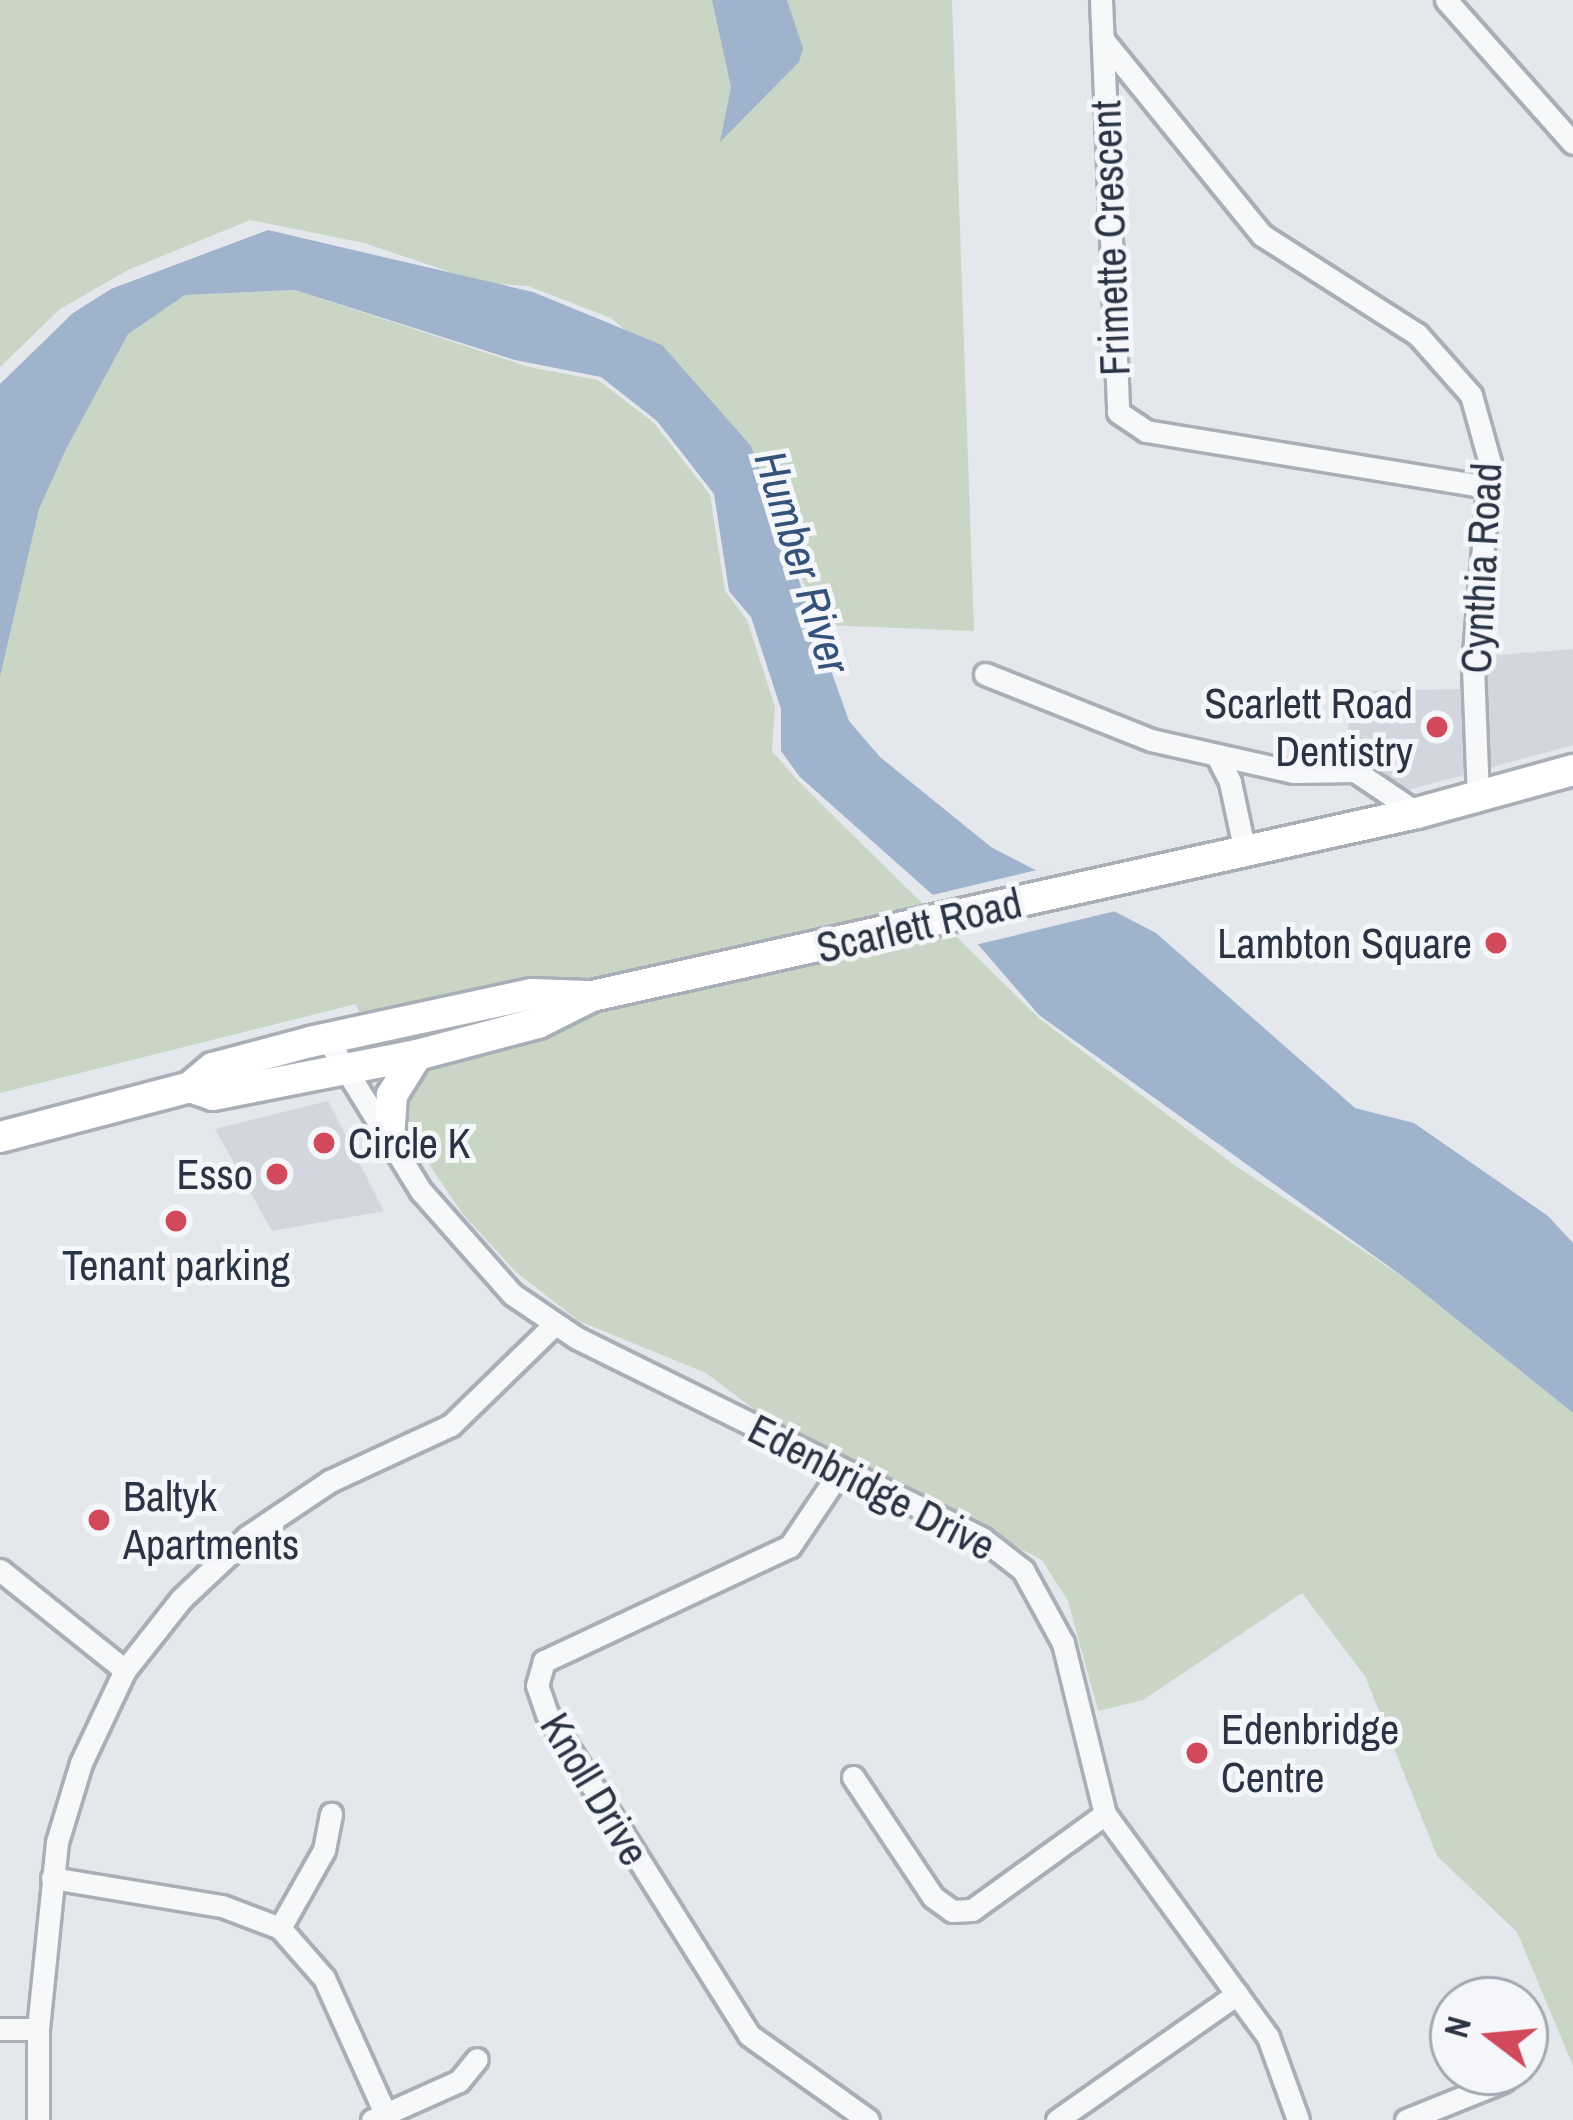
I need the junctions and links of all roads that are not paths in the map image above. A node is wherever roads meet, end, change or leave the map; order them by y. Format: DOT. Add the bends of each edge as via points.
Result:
graph roads {
  1 [pos="1101,0"];
  2 [pos="1446,0"];
  3 [pos="1105,42"];
  4 [pos="1573,143"];
  5 [pos="1488,487"];
  6 [pos="985,674"];
  7 [pos="1217,756"];
  8 [pos="1573,770"];
  9 [pos="1573,790"];
  10 [pos="1488,795"];
  11 [pos="1417,813"];
  12 [pos="1245,852"];
  13 [pos="592,997"];
  14 [pos="327,1039"];
  15 [pos="417,1055"];
  16 [pos="347,1070"];
  17 [pos="190,1088"];
  18 [pos="0,1137"];
  19 [pos="389,1141"];
  20 [pos="554,1325"];
  21 [pos="842,1470"];
  22 [pos="0,1570"];
  23 [pos="125,1670"];
  24 [pos="853,1777"];
  25 [pos="331,1814"];
  26 [pos="1105,1814"];
  27 [pos="52,1878"];
  28 [pos="280,1928"];
  29 [pos="1237,1994"];
  30 [pos="0,2029"];
  31 [pos="38,2029"];
  32 [pos="477,2059"];
  33 [pos="1466,2096"];
  34 [pos="382,2118"];
  35 [pos="38,2120"];
  36 [pos="868,2120"];
  37 [pos="1058,2120"];
  38 [pos="1298,2120"];
  39 [pos="1406,2120"];
  1 -- 3 [label="street"];
  2 -- 4 [label="street"];
  3 -- 5 [label="street, Cynthia Road" via="1262,235 1417,334 1456,369 1484,424"];
  3 -- 5 [label="street, Frimette Crescent" via="1114,384 1126,422"];
  5 -- 10 [label="street, Cynthia Road" via="1473,667"];
  6 -- 7 [label="street" via="1121,731"];
  7 -- 11 [label="street" via="1293,772 1355,771"];
  7 -- 12 [label="street" via="1231,782"];
  8 -- 10 [label="main road, Scarlett Road" via="1520,778"];
  9 -- 10 [label="main road, Scarlett Road"];
  10 -- 11 [label="main road, Scarlett Road"];
  11 -- 12 [label="main road, Scarlett Road"];
  12 -- 13 [label="main road, Scarlett Road"];
  13 -- 14 [label="main road, Scarlett Road" via="532,994"];
  13 -- 15 [label="main road, Scarlett Road" via="538,1023"];
  14 -- 16 [label="street, Edenbridge Drive"];
  14 -- 17 [label="main road, Scarlett Road" via="213,1068"];
  15 -- 16 [label="main road, Scarlett Road"];
  15 -- 19 [label="main road" via="392,1095"];
  16 -- 17 [label="main road, Scarlett Road" via="213,1095"];
  16 -- 19 [label="street, Edenbridge Drive"];
  17 -- 18 [label="main road, Scarlett Road"];
  19 -- 20 [label="street, Edenbridge Drive" via="470,1253"];
  20 -- 21 [label="street, Edenbridge Drive"];
  20 -- 23 [label="street" via="451,1425 330,1480 248,1536 181,1599"];
  21 -- 26 [label="street, Edenbridge Drive" via="983,1539 1038,1588 1063,1643"];
  21 -- 36 [label="street, Knoll Drive" via="790,1546 544,1661 537,1685 547,1714 749,2035"];
  22 -- 23 [label="street"];
  23 -- 27 [label="street" via="81,1763"];
  24 -- 26 [label="street" via="933,1897 963,1913"];
  25 -- 28 [label="street" via="324,1850"];
  26 -- 29 [label="street, Edenbridge Drive"];
  27 -- 28 [label="street" via="222,1906"];
  27 -- 31 [label="street"];
  28 -- 34 [label="street" via="324,1978"];
  29 -- 37 [label="street"];
  29 -- 38 [label="street, Edenbridge Drive" via="1282,2061"];
  30 -- 31 [label="street"];
  31 -- 35 [label="street"];
  32 -- 34 [label="street" via="459,2081"];
  33 -- 39 [label="street"];
}
